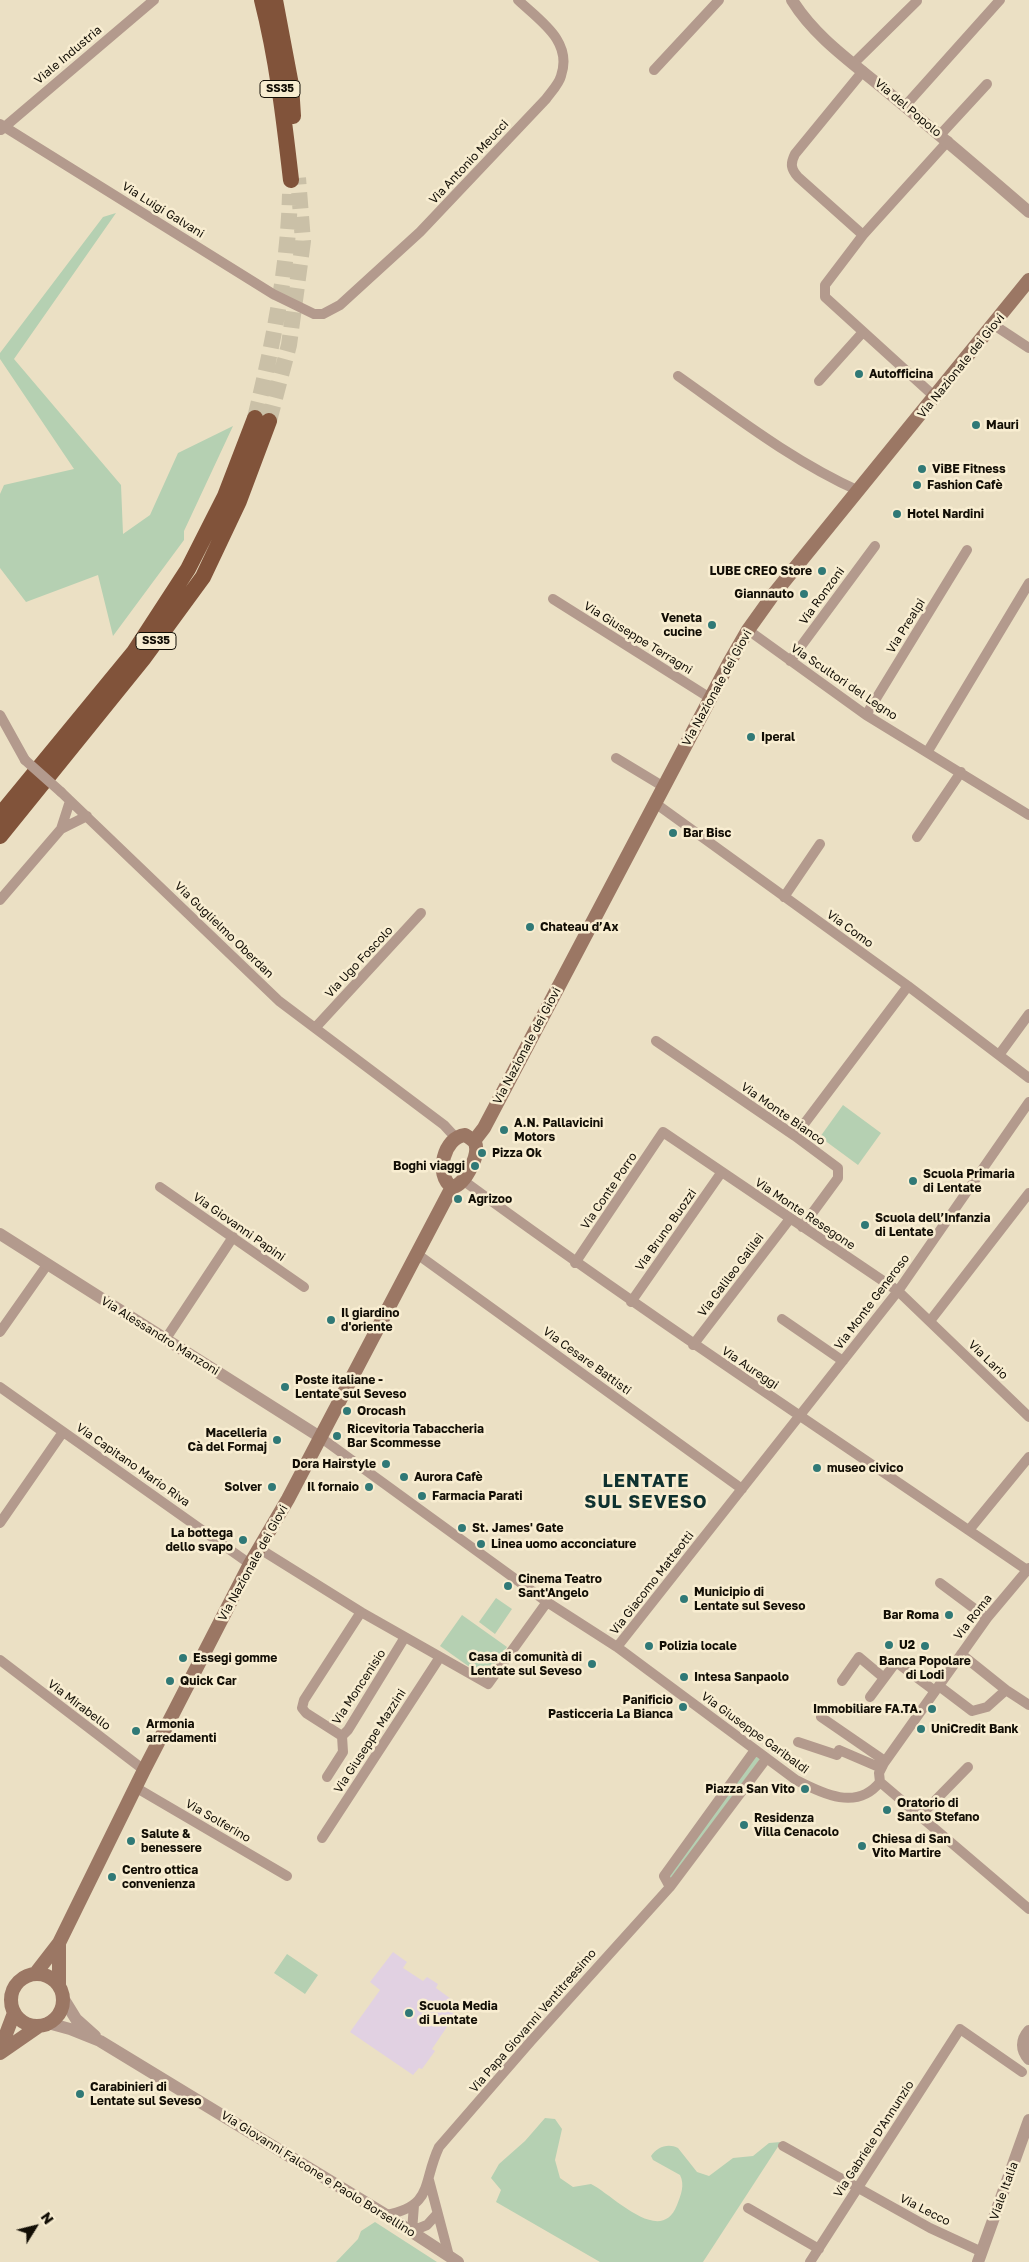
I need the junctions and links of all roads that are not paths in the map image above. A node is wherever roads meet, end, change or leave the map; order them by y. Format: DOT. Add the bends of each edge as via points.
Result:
graph roads {
  1 [pos="154,0"];
  2 [pos="262,0"];
  3 [pos="276,0"];
  4 [pos="518,0"];
  5 [pos="719,0"];
  6 [pos="792,0"];
  7 [pos="1000,0"];
  8 [pos="917,1"];
  9 [pos="858,67"];
  10 [pos="654,70"];
  11 [pos="987,84"];
  12 [pos="905,106"];
  13 [pos="1,127"];
  14 [pos="944,138"];
  15 [pos="1029,212"];
  16 [pos="863,235"];
  17 [pos="1029,280"];
  18 [pos="314,314"];
  19 [pos="994,325"];
  20 [pos="863,332"];
  21 [pos="1029,348"];
  22 [pos="678,376"];
  23 [pos="819,381"];
  24 [pos="935,398"];
  25 [pos="859,491"];
  26 [pos="875,546"];
  27 [pos="967,550"];
  28 [pos="1029,583"];
  29 [pos="553,599"];
  30 [pos="748,630"];
  31 [pos="790,661"];
  32 [pos="710,698"];
  33 [pos="0,715"];
  34 [pos="866,715"];
  35 [pos="928,751"];
  36 [pos="616,758"];
  37 [pos="961,772"];
  38 [pos="664,787"];
  39 [pos="70,801"];
  40 [pos="655,803"];
  41 [pos="0,815"];
  42 [pos="1029,815"];
  43 [pos="87,816"];
  44 [pos="60,829"];
  45 [pos="0,836"];
  46 [pos="917,837"];
  47 [pos="820,844"];
  48 [pos="784,897"];
  49 [pos="0,900"];
  50 [pos="422,913"];
  51 [pos="908,986"];
  52 [pos="1029,1014"];
  53 [pos="315,1028"];
  54 [pos="656,1041"];
  55 [pos="999,1055"];
  56 [pos="1029,1078"];
  57 [pos="1029,1102"];
  58 [pos="663,1132"];
  59 [pos="795,1136"];
  60 [pos="456,1138"];
  61 [pos="474,1141"];
  62 [pos="721,1173"];
  63 [pos="458,1184"];
  64 [pos="160,1187"];
  65 [pos="1029,1193"];
  66 [pos="789,1220"];
  67 [pos="802,1227"];
  68 [pos="0,1234"];
  69 [pos="233,1237"];
  70 [pos="417,1254"];
  71 [pos="575,1263"];
  72 [pos="47,1265"];
  73 [pos="304,1287"];
  74 [pos="898,1291"];
  75 [pos="630,1302"];
  76 [pos="782,1319"];
  77 [pos="930,1320"];
  78 [pos="0,1332"];
  79 [pos="165,1340"];
  80 [pos="693,1345"];
  81 [pos="843,1361"];
  82 [pos="0,1388"];
  83 [pos="801,1416"];
  84 [pos="1029,1417"];
  85 [pos="63,1432"];
  86 [pos="320,1437"];
  87 [pos="1029,1457"];
  88 [pos="742,1489"];
  89 [pos="0,1523"];
  90 [pos="969,1530"];
  91 [pos="260,1549"];
  92 [pos="250,1564"];
  93 [pos="1028,1569"];
  94 [pos="940,1583"];
  95 [pos="547,1602"];
  96 [pos="361,1612"];
  97 [pos="987,1618"];
  98 [pos="405,1637"];
  99 [pos="617,1647"];
  100 [pos="961,1654"];
  101 [pos="440,1657"];
  102 [pos="0,1660"];
  103 [pos="884,1678"];
  104 [pos="842,1681"];
  105 [pos="939,1685"];
  106 [pos="1006,1690"];
  107 [pos="870,1697"];
  108 [pos="1029,1705"];
  109 [pos="821,1717"];
  110 [pos="342,1736"];
  111 [pos="798,1742"];
  112 [pos="754,1750"];
  113 [pos="766,1759"];
  114 [pos="883,1764"];
  115 [pos="968,1767"];
  116 [pos="144,1770"];
  117 [pos="328,1777"];
  118 [pos="880,1782"];
  119 [pos="135,1787"];
  120 [pos="919,1817"];
  121 [pos="322,1838"];
  122 [pos="287,1876"];
  123 [pos="670,1887"];
  124 [pos="1029,1909"];
  125 [pos="60,1942"];
  126 [pos="35,1974"];
  127 [pos="61,1992"];
  128 [pos="14,2013"];
  129 [pos="44,2025"];
  130 [pos="1029,2031"];
  131 [pos="100,2042"];
  132 [pos="0,2052"];
  133 [pos="1029,2059"];
  134 [pos="1022,2072"];
  135 [pos="1029,2120"];
  136 [pos="783,2146"];
  137 [pos="428,2180"];
  138 [pos="857,2188"];
  139 [pos="414,2206"];
  140 [pos="748,2208"];
  141 [pos="386,2214"];
  142 [pos="437,2214"];
  143 [pos="412,2231"];
  144 [pos="819,2249"];
  145 [pos="980,2257"];
  146 [pos="454,2259"];
  147 [pos="810,2262"];
  1 -- 13 [label="street, Viale Industria"];
  2 -- 3 [label="highway, SS35" via="272,36 294,179 291,85"];
  4 -- 18 [label="street, Via Antonio Meucci" via="560,40 564,60 561,77 546,99 420,232 340,305 323,314"];
  5 -- 10 [label="street"];
  6 -- 9 [label="street, Via del Popolo" via="808,22"];
  7 -- 12 [label="street"];
  8 -- 9 [label="street"];
  9 -- 12 [label="street, Via del Popolo"];
  9 -- 16 [label="street" via="791,164 798,177"];
  11 -- 14 [label="street"];
  12 -- 14 [label="street, Via del Popolo"];
  13 -- 18 [label="street, Via Luigi Galvani" via="273,294"];
  14 -- 15 [label="street, Via del Popolo"];
  14 -- 16 [label="street"];
  16 -- 20 [label="street" via="825,285 826,297"];
  17 -- 19 [label="main road, Via Nazionale dei Giovi"];
  19 -- 21 [label="street"];
  19 -- 24 [label="main road, Via Nazionale dei Giovi"];
  20 -- 23 [label="street"];
  20 -- 24 [label="street"];
  22 -- 25 [label="street" via="812,467"];
  24 -- 25 [label="main road, Via Nazionale dei Giovi"];
  25 -- 30 [label="main road, Via Nazionale dei Giovi"];
  26 -- 31 [label="street, Via Ronzoni"];
  27 -- 34 [label="street, Via Prealpi"];
  28 -- 35 [label="street"];
  29 -- 32 [label="street, Via Giuseppe Terragni"];
  30 -- 31 [label="street, Via Scultori del Legno"];
  30 -- 32 [label="main road, Via Nazionale dei Giovi"];
  31 -- 34 [label="street, Via Scultori del Legno"];
  32 -- 38 [label="main road, Via Nazionale dei Giovi"];
  33 -- 39 [label="street, Via Guglielmo Oberdan, bridge" via="24,760"];
  34 -- 35 [label="street, Via Scultori del Legno"];
  35 -- 37 [label="street, Via Scultori del Legno"];
  36 -- 38 [label="street"];
  37 -- 42 [label="street, Via Scultori del Legno"];
  37 -- 46 [label="street"];
  38 -- 40 [label="main road, Via Nazionale dei Giovi"];
  39 -- 43 [label="street, Via Guglielmo Oberdan"];
  39 -- 44 [label="street"];
  40 -- 48 [label="street, Via Como"];
  40 -- 61 [label="main road, Via Nazionale dei Giovi" via="484,1128"];
  41 -- 45 [label="highway, SS35" via="134,652 188,569 262,420 239,501 203,577 143,659"];
  43 -- 44 [label="street"];
  43 -- 53 [label="street, Via Guglielmo Oberdan" via="280,1001"];
  44 -- 49 [label="street"];
  47 -- 48 [label="street"];
  48 -- 51 [label="street, Via Como"];
  50 -- 53 [label="street, Via Ugo Foscolo"];
  51 -- 55 [label="street, Via Como"];
  51 -- 59 [label="street"];
  52 -- 55 [label="street"];
  53 -- 60 [label="street, Via Guglielmo Oberdan" via="444,1125"];
  54 -- 59 [label="street, Via Monte Bianco"];
  55 -- 56 [label="street, Via Como"];
  57 -- 74 [label="street, Via Monte Generoso"];
  58 -- 62 [label="street, Via Monte Resegone"];
  58 -- 71 [label="street, Via Conte Porro"];
  59 -- 67 [label="street, Via Monte Bianco" via="838,1168 838,1178"];
  60 -- 61 [label="main road" via="465,1135"];
  60 -- 63 [label="main road" via="443,1161 445,1180"];
  61 -- 63 [label="main road, Via Nazionale dei Giovi" via="477,1147"];
  62 -- 66 [label="street, Via Monte Resegone"];
  62 -- 75 [label="street, Via Bruno Buozzi"];
  63 -- 70 [label="main road, Via Nazionale dei Giovi"];
  63 -- 71 [label="street, Via Aureggi"];
  64 -- 69 [label="street, Via Giovanni Papini"];
  65 -- 77 [label="street"];
  66 -- 67 [label="street, Via Monte Resegone"];
  66 -- 80 [label="street, Via Galileo Galilei"];
  67 -- 74 [label="street, Via Monte Resegone"];
  68 -- 72 [label="street, Via Alessandro Manzoni"];
  69 -- 73 [label="street, Via Giovanni Papini"];
  69 -- 79 [label="street"];
  70 -- 86 [label="main road, Via Nazionale dei Giovi"];
  70 -- 88 [label="street, Via Cesare Battisti"];
  71 -- 75 [label="street, Via Aureggi"];
  72 -- 78 [label="street"];
  72 -- 79 [label="street, Via Alessandro Manzoni"];
  74 -- 77 [label="street, Via Monte Resegone"];
  74 -- 81 [label="street, Via Monte Generoso"];
  75 -- 80 [label="street, Via Aureggi"];
  76 -- 81 [label="street"];
  77 -- 84 [label="street, Via Lario"];
  79 -- 86 [label="street, Via Alessandro Manzoni"];
  80 -- 83 [label="street, Via Aureggi"];
  81 -- 83 [label="street, Via Monte Generoso"];
  82 -- 85 [label="street, Via Capitano Mario Riva"];
  83 -- 88 [label="street, Via Giacomo Matteotti"];
  83 -- 90 [label="street, Via Aureggi"];
  85 -- 89 [label="street"];
  85 -- 92 [label="street, Via Capitano Mario Riva"];
  86 -- 91 [label="main road, Via Nazionale dei Giovi"];
  86 -- 95 [label="street, Via Giuseppe Garibaldi"];
  87 -- 90 [label="street"];
  88 -- 99 [label="street, Via Giacomo Matteotti"];
  90 -- 93 [label="street, Via Aureggi"];
  91 -- 92 [label="main road, Via Nazionale dei Giovi"];
  91 -- 96 [label="street"];
  92 -- 116 [label="main road, Via Nazionale dei Giovi"];
  93 -- 97 [label="street, Via Roma"];
  94 -- 97 [label="street"];
  95 -- 99 [label="street, Via Giuseppe Garibaldi"];
  95 -- 101 [label="street" via="488,1684"];
  96 -- 98 [label="street"];
  96 -- 110 [label="street" via="302,1708"];
  97 -- 100 [label="street, Via Roma"];
  98 -- 101 [label="street"];
  98 -- 110 [label="street, Via Moncenisio"];
  99 -- 112 [label="street, Via Giuseppe Garibaldi"];
  100 -- 105 [label="street, Via Roma"];
  100 -- 106 [label="street"];
  101 -- 121 [label="street, Via Giuseppe Mazzini"];
  102 -- 116 [label="street, Via Mirabello"];
  103 -- 104 [label="street" via="859,1657"];
  103 -- 105 [label="street" via="896,1662"];
  103 -- 107 [label="street"];
  105 -- 106 [label="street" via="972,1711 987,1707"];
  105 -- 114 [label="street, Via Roma"];
  106 -- 108 [label="street"];
  109 -- 114 [label="street"];
  110 -- 117 [label="street, Via Moncenisio" via="343,1752"];
  111 -- 114 [label="street" via="837,1755 839,1750"];
  112 -- 113 [label="street, Via Giuseppe Garibaldi"];
  112 -- 123 [label="street" via="664,1876"];
  113 -- 118 [label="street, Via Giuseppe Garibaldi" via="811,1788 830,1795 848,1798 867,1794"];
  113 -- 123 [label="street, Via Papa Giovanni Ventitreesimo"];
  114 -- 118 [label="street"];
  115 -- 120 [label="street"];
  116 -- 119 [label="main road, Via Nazionale dei Giovi"];
  118 -- 120 [label="street"];
  119 -- 122 [label="street, Via Solferino"];
  119 -- 125 [label="main road, Via Nazionale dei Giovi"];
  120 -- 124 [label="street"];
  123 -- 137 [label="street, Via Papa Giovanni Ventitreesimo" via="439,2147"];
  125 -- 126 [label="main road, Via Nazionale dei Giovi"];
  125 -- 127 [label="main road, Via Nazionale dei Giovi"];
  126 -- 127 [label="main road" via="48,1976"];
  126 -- 128 [label="main road" via="14,1987 11,2000"];
  127 -- 129 [label="main road" via="59,2014"];
  127 -- 131 [label="street" via="76,2019"];
  128 -- 129 [label="main road" via="24,2022"];
  128 -- 132 [label="main road"];
  129 -- 131 [label="street" via="70,2029"];
  129 -- 132 [label="main road"];
  130 -- 133 [label="street" via="1023,2047"];
  131 -- 141 [label="street, Via Giovanni Falcone e Paolo Borsellino"];
  134 -- 138 [label="street, Via Gabriele D'Annunzio" via="960,2029"];
  135 -- 145 [label="street, Viale Italia"];
  136 -- 138 [label="street, Via Lecco"];
  137 -- 139 [label="street, Via Papa Giovanni Ventitreesimo" via="422,2197"];
  137 -- 142 [label="street"];
  138 -- 144 [label="street, Via Gabriele D'Annunzio"];
  138 -- 145 [label="street, Via Lecco"];
  139 -- 141 [label="street"];
  139 -- 143 [label="street, Via Papa Giovanni Ventitreesimo"];
  140 -- 144 [label="street"];
  141 -- 143 [label="street, Via Giovanni Falcone e Paolo Borsellino"];
  142 -- 143 [label="street" via="427,2225"];
  142 -- 146 [label="street"];
  143 -- 146 [label="street, Via Giovanni Falcone e Paolo Borsellino"];
  144 -- 147 [label="street, Via Gabriele D'Annunzio"];
}
